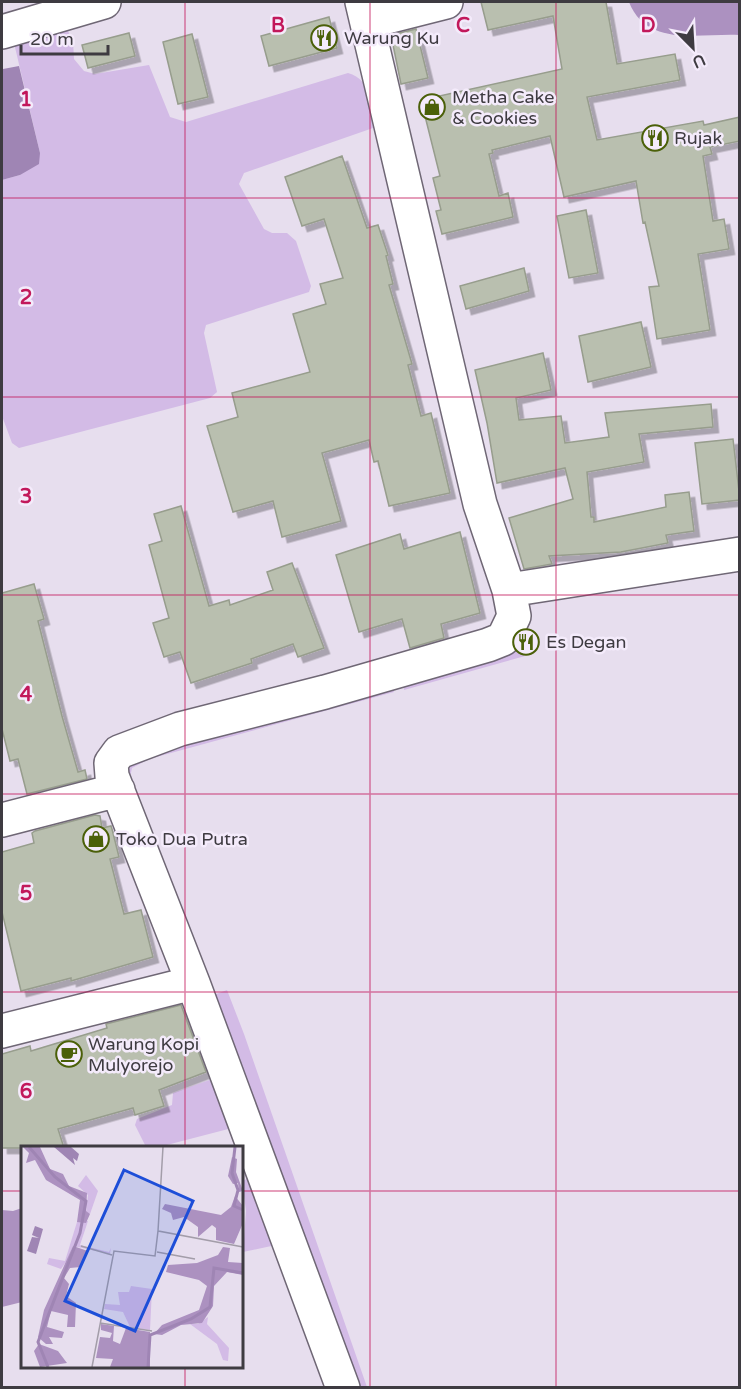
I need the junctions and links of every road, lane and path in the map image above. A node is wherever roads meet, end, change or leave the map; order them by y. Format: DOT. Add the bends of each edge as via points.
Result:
graph roads {
  1 [pos="104,2"];
  2 [pos="446,2"];
  3 [pos="364,12"];
  4 [pos="2,32"];
  5 [pos="740,554"];
  6 [pos="509,590"];
  7 [pos="118,790"];
  8 [pos="2,820"];
  9 [pos="193,983"];
  10 [pos="2,1031"];
  11 [pos="342,1388"];
  1 -- 4 [label="street"];
  2 -- 3 [label="street"];
  3 -- 6 [label="street" via="480,504"];
  5 -- 6 [label="street"];
  6 -- 7 [label="street" via="514,616 503,639 325,692 180,729 130,747 119,752 111,763"];
  7 -- 8 [label="street"];
  7 -- 9 [label="street"];
  9 -- 10 [label="street"];
  9 -- 11 [label="street"];
}
